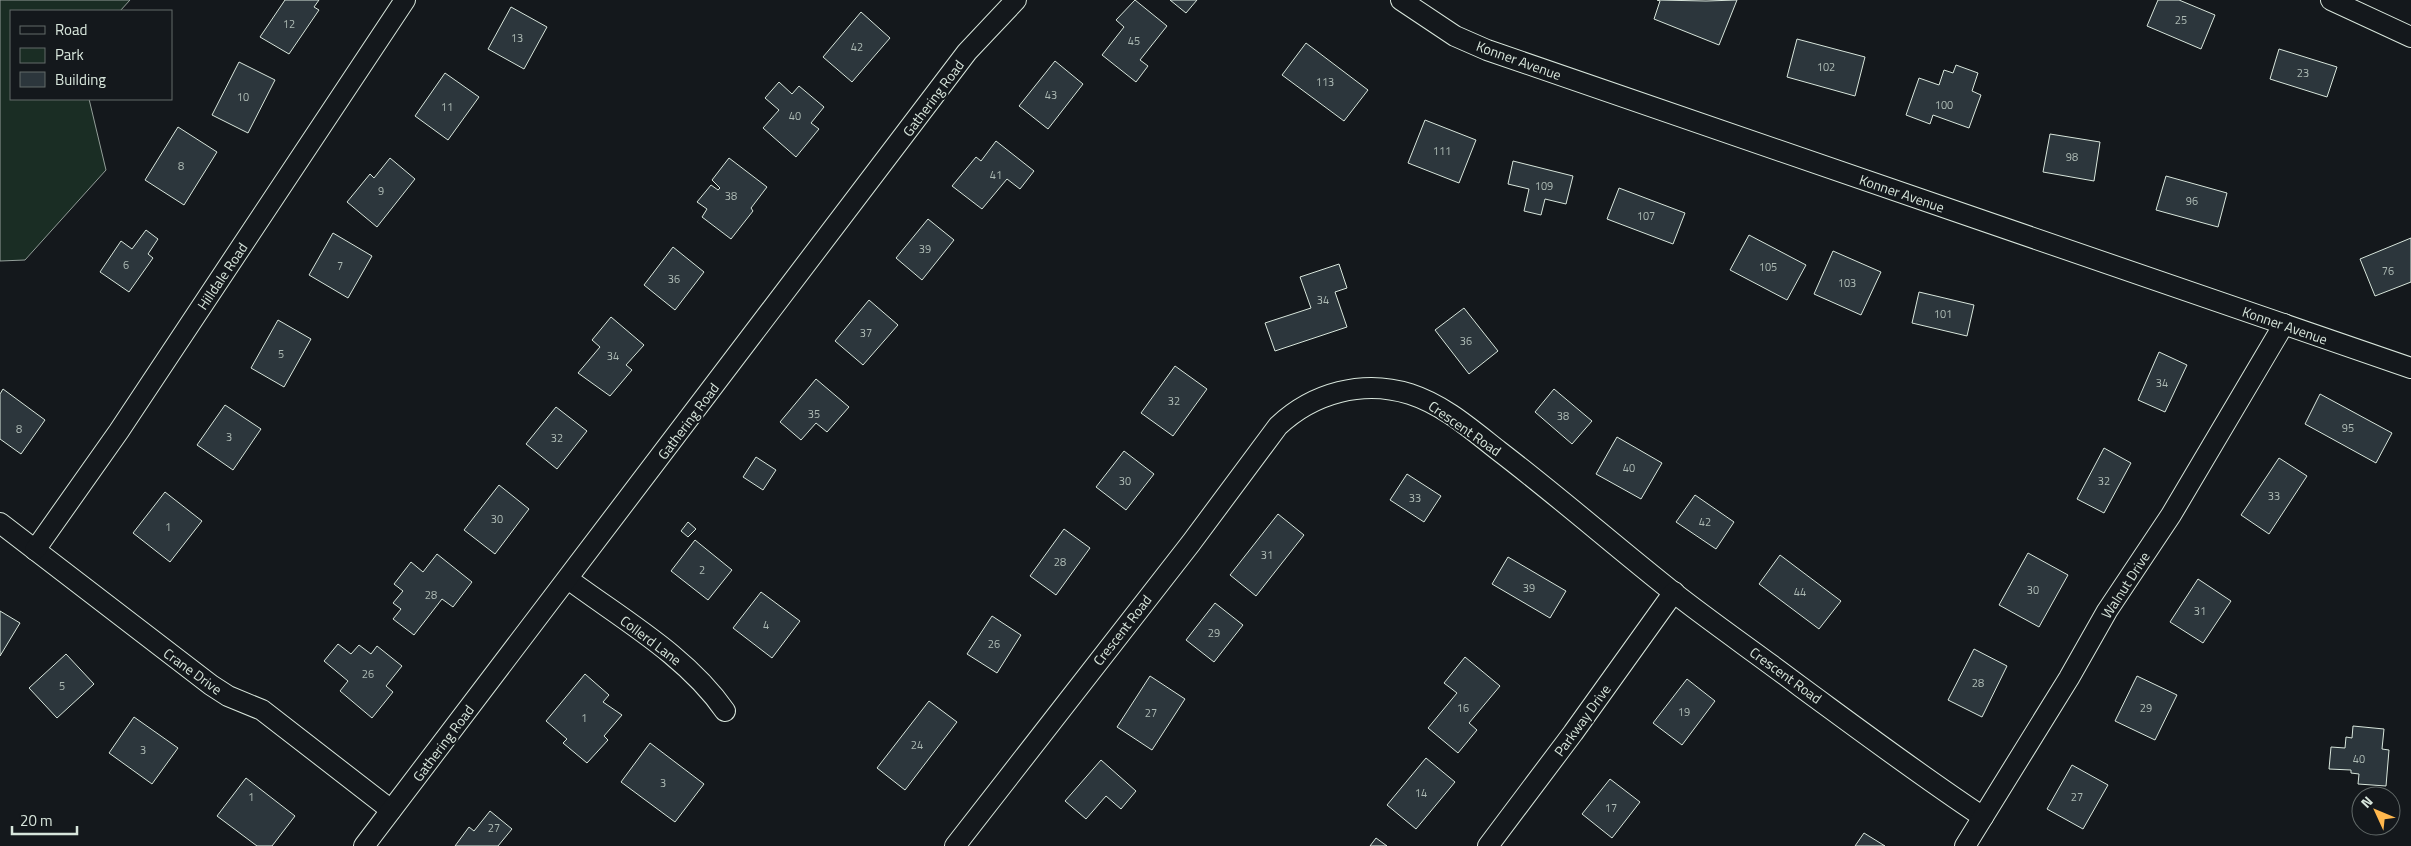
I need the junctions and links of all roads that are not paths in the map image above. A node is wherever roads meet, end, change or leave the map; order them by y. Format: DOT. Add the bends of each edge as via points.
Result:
graph roads {
  1 [pos="406,0"];
  2 [pos="1016,0"];
  3 [pos="1401,0"];
  4 [pos="2331,0"];
  5 [pos="2411,36"];
  6 [pos="2284,324"];
  7 [pos="2411,368"];
  8 [pos="0,523"];
  9 [pos="35,550"];
  10 [pos="568,579"];
  11 [pos="1674,592"];
  12 [pos="726,711"];
  13 [pos="391,810"];
  14 [pos="1983,817"];
  15 [pos="364,846"];
  16 [pos="955,846"];
  17 [pos="1488,846"];
  18 [pos="1965,846"];
  1 -- 9 [label="street, Hilldale Road" via="119,431"];
  2 -- 10 [label="street, Gathering Road" via="967,52"];
  3 -- 6 [label="street, Konner Avenue" via="1455,36 1487,50"];
  4 -- 5 [label="street"];
  6 -- 7 [label="street, Konner Avenue"];
  6 -- 14 [label="street, Walnut Drive" via="2171,516 2107,611"];
  8 -- 9 [label="street, Crane Drive"];
  9 -- 13 [label="street, Crane Drive" via="210,685 262,710"];
  10 -- 12 [label="street, Collerd Lane" via="692,670"];
  10 -- 13 [label="street, Gathering Road"];
  11 -- 14 [label="street, Crescent Road"];
  11 -- 16 [label="street, Crescent Road" via="1541,483 1451,414 1429,401 1408,393 1372,388 1342,391 1314,400 1289,415 1269,437 1191,543"];
  11 -- 17 [label="street, Parkway Drive"];
  13 -- 15 [label="street, Gathering Road"];
  14 -- 18 [label="street, Walnut Drive"];
}
